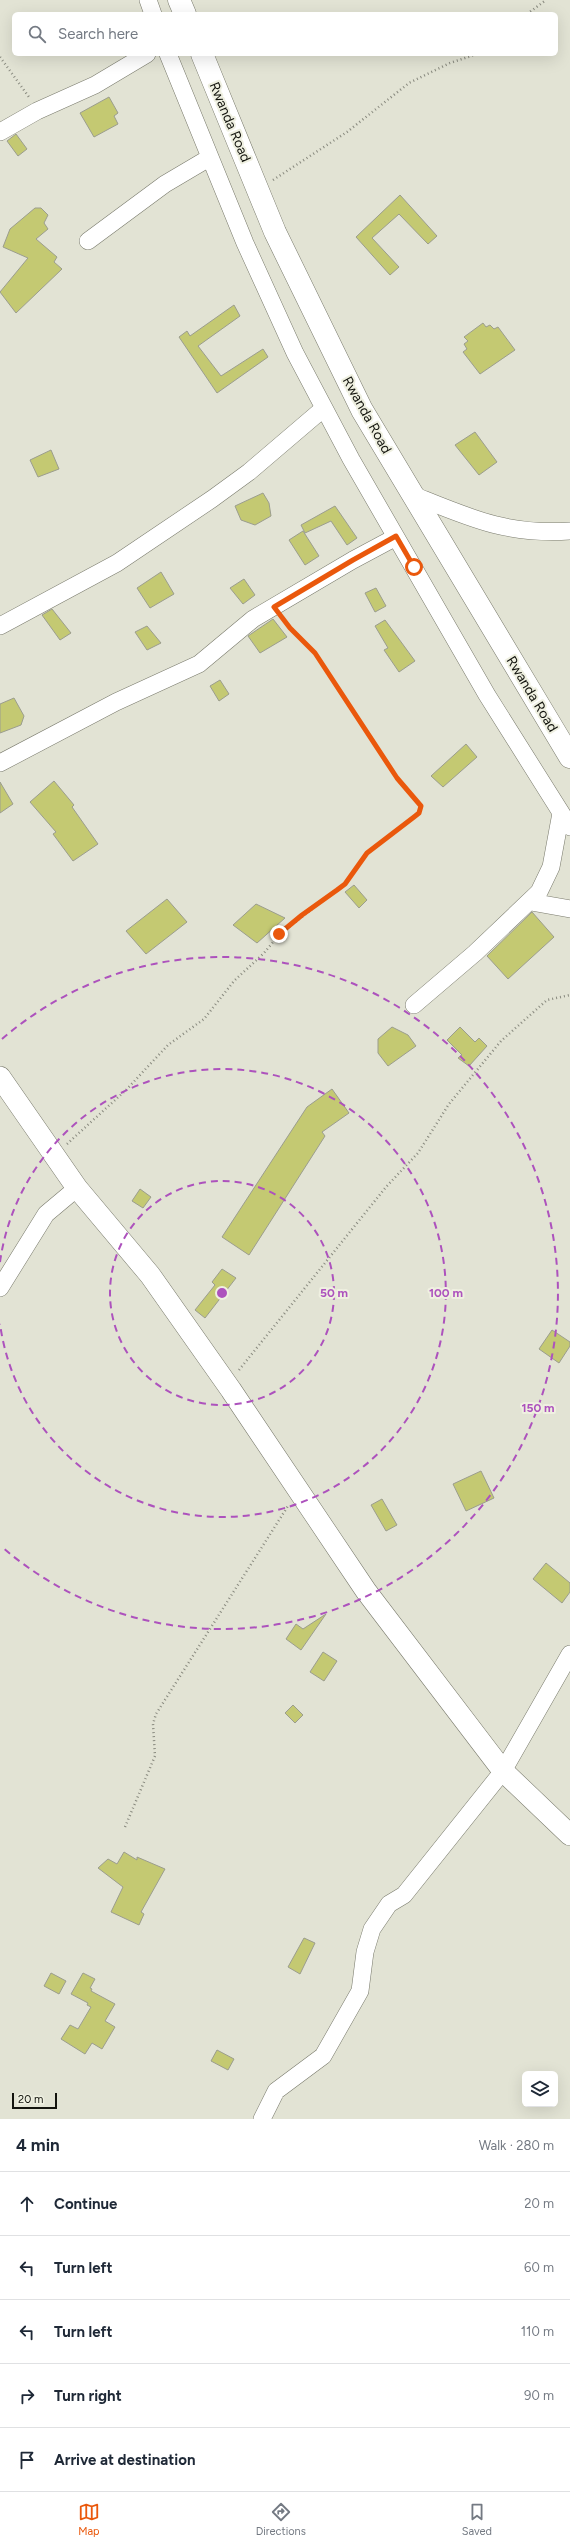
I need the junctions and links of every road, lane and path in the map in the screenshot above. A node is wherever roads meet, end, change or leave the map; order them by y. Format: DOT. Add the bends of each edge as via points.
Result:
graph roads {
  1 [pos="148,0"];
  2 [pos="179,0"];
  3 [pos="546,0"];
  4 [pos="152,12"];
  5 [pos="184,12"];
  6 [pos="530,12"];
  7 [pos="144,56"];
  8 [pos="169,56"];
  9 [pos="203,56"];
  10 [pos="470,56"];
  11 [pos="0,57"];
  12 [pos="18,82"];
  13 [pos="0,132"];
  14 [pos="209,158"];
  15 [pos="259,190"];
  16 [pos="88,241"];
  17 [pos="324,408"];
  18 [pos="413,495"];
  19 [pos="570,531"];
  20 [pos="396,536"];
  21 [pos="274,607"];
  22 [pos="0,626"];
  23 [pos="570,756"];
  24 [pos="0,764"];
  25 [pos="565,820"];
  26 [pos="531,902"];
  27 [pos="570,909"];
  28 [pos="570,995"];
  29 [pos="414,1005"];
  30 [pos="0,1078"];
  31 [pos="55,1155"];
  32 [pos="77,1188"];
  33 [pos="0,1288"];
  34 [pos="227,1384"];
  35 [pos="298,1488"];
  36 [pos="570,1654"];
  37 [pos="503,1771"];
  38 [pos="125,1827"];
  39 [pos="570,1835"];
  40 [pos="262,2119"];
  1 -- 4 [label="street"];
  2 -- 5 [label="highway"];
  3 -- 6 [label="path"];
  7 -- 13 [label="street" via="95,85 37,111"];
  8 -- 14 [label="street"];
  9 -- 15 [label="highway, Rwanda Road"];
  10 -- 15 [label="path" via="409,83 347,132"];
  11 -- 12 [label="path"];
  14 -- 16 [label="street" via="165,184"];
  14 -- 17 [label="street" via="295,353"];
  15 -- 18 [label="highway, Rwanda Road" via="275,232 359,403"];
  17 -- 20 [label="street"];
  17 -- 22 [label="street" via="212,499 117,563"];
  18 -- 19 [label="street" via="489,525 519,530"];
  18 -- 23 [label="highway, Rwanda Road"];
  20 -- 21 [label="street"];
  20 -- 25 [label="street" via="487,694"];
  21 -- 24 [label="street" via="253,619 199,664 116,702"];
  21 -- 31 [label="path" via="290,628 315,653 397,778 420,805 420,810 367,853 345,884 279,934 264,953 234,981 204,1018 179,1035 126,1090"];
  25 -- 26 [label="street" via="545,883"];
  26 -- 27 [label="street"];
  26 -- 29 [label="street"];
  28 -- 34 [label="path" via="547,1000 496,1047 449,1104 418,1152 381,1192"];
  30 -- 31 [label="street"];
  31 -- 32 [label="street"];
  32 -- 33 [label="street" via="46,1214"];
  32 -- 34 [label="street" via="150,1275"];
  34 -- 35 [label="street"];
  35 -- 37 [label="street" via="366,1591"];
  35 -- 38 [label="path" via="156,1714 153,1724 155,1756"];
  36 -- 37 [label="street"];
  37 -- 39 [label="street"];
  37 -- 40 [label="street" via="404,1895 389,1904 372,1930 365,1952 360,1992 323,2056 276,2091"];
}
